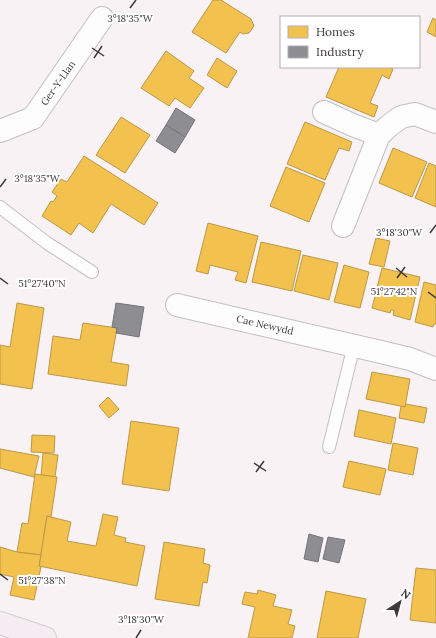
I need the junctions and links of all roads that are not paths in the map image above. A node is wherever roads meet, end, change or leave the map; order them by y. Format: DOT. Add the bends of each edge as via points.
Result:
graph roads {
  1 [pos="102,18"];
  2 [pos="324,112"];
  3 [pos="436,122"];
  4 [pos="0,131"];
  5 [pos="379,135"];
  6 [pos="0,207"];
  7 [pos="343,226"];
  8 [pos="92,272"];
  9 [pos="177,305"];
  10 [pos="354,346"];
  11 [pos="436,369"];
  12 [pos="329,447"];
  13 [pos="0,623"];
  14 [pos="45,638"];
  1 -- 4 [label="street, Ger-Y-Llan" via="33,118"];
  2 -- 5 [label="street"];
  3 -- 5 [label="street" via="414,114 390,125"];
  5 -- 7 [label="street"];
  6 -- 8 [label="lane" via="47,244"];
  9 -- 10 [label="street, Cae Newydd"];
  10 -- 11 [label="street, Cae Newydd" via="410,359"];
  10 -- 12 [label="lane"];
  13 -- 14 [label="main road"];
}
